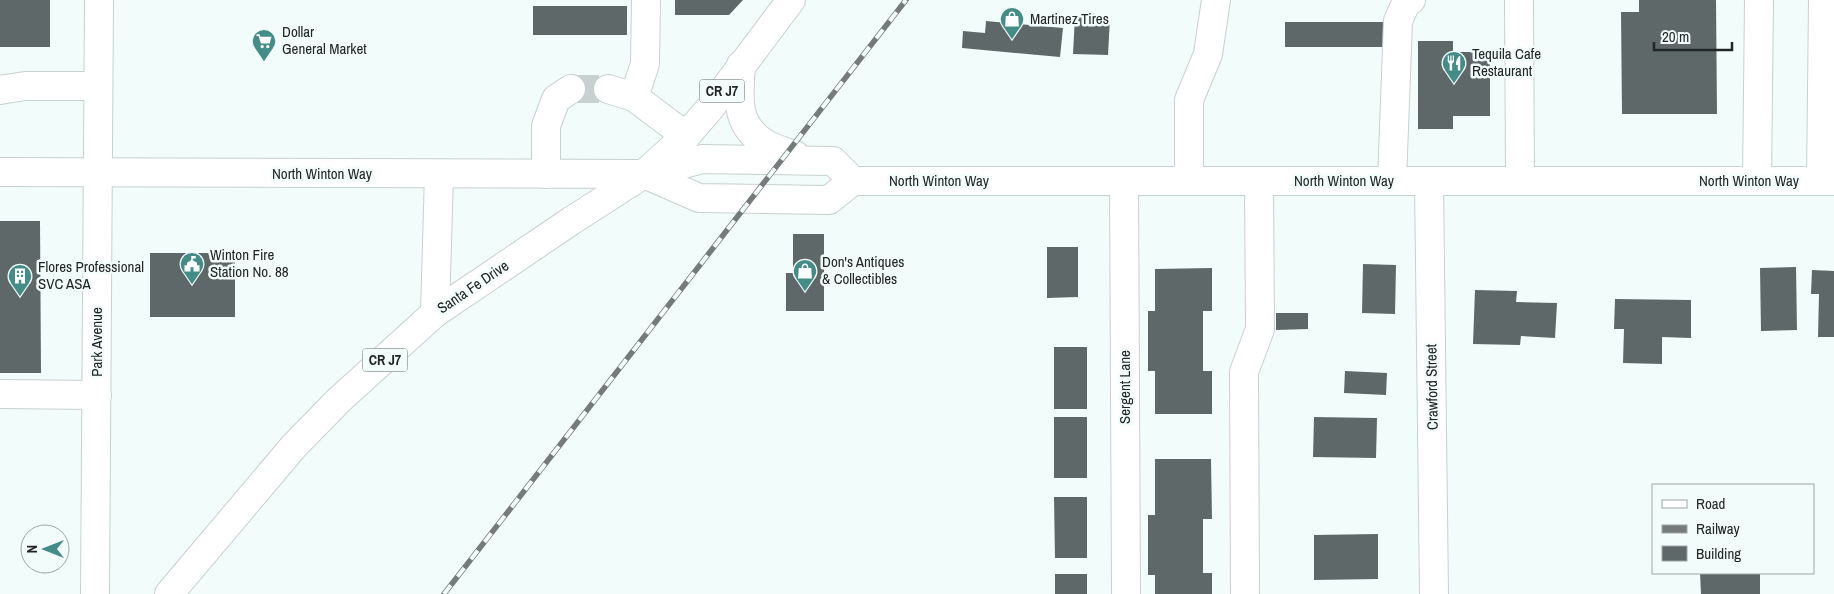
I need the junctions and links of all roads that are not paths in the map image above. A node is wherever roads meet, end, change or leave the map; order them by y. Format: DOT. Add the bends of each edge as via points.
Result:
graph roads {
  1 [pos="98,0"];
  2 [pos="646,0"];
  3 [pos="791,0"];
  4 [pos="1216,0"];
  5 [pos="1411,0"];
  6 [pos="1519,0"];
  7 [pos="1759,0"];
  8 [pos="1823,0"];
  9 [pos="741,65"];
  10 [pos="98,86"];
  11 [pos="571,89"];
  12 [pos="608,89"];
  13 [pos="0,90"];
  14 [pos="634,97"];
  15 [pos="686,136"];
  16 [pos="806,160"];
  17 [pos="0,172"];
  18 [pos="97,174"];
  19 [pos="439,174"];
  20 [pos="546,174"];
  21 [pos="644,174"];
  22 [pos="853,181"];
  23 [pos="1124,181"];
  24 [pos="1189,181"];
  25 [pos="1259,181"];
  26 [pos="1392,181"];
  27 [pos="1429,181"];
  28 [pos="1520,181"];
  29 [pos="1757,181"];
  30 [pos="1827,181"];
  31 [pos="435,313"];
  32 [pos="0,394"];
  33 [pos="97,395"];
  34 [pos="95,594"];
  35 [pos="169,594"];
  36 [pos="1126,594"];
  37 [pos="1245,594"];
  38 [pos="1434,594"];
  1 -- 10 [label="main road, Park Avenue"];
  2 -- 14 [label="main road" via="645,64"];
  3 -- 9 [label="main road, Santa Fe Drive / CR J7"];
  4 -- 24 [label="main road" via="1208,54 1189,100"];
  5 -- 26 [label="main road" via="1406,3 1398,21"];
  6 -- 28 [label="main road"];
  7 -- 29 [label="main road"];
  8 -- 30 [label="main road"];
  9 -- 15 [label="main road, Santa Fe Drive / CR J7"];
  9 -- 16 [label="main road" via="738,101 745,126 766,144"];
  10 -- 13 [label="main road" via="26,86"];
  10 -- 18 [label="main road, Park Avenue"];
  11 -- 20 [label="main road" via="556,99 546,126"];
  12 -- 14 [label="main road"];
  14 -- 15 [label="main road"];
  15 -- 21 [label="main road, Santa Fe Drive / CR J7"];
  16 -- 21 [label="main road, North Winton Way" via="702,159"];
  16 -- 22 [label="main road, North Winton Way" via="833,161"];
  17 -- 18 [label="main road, North Winton Way"];
  18 -- 19 [label="main road, North Winton Way"];
  18 -- 33 [label="main road, Park Avenue"];
  19 -- 20 [label="main road, North Winton Way"];
  19 -- 31 [label="main road"];
  20 -- 21 [label="main road, North Winton Way"];
  21 -- 22 [label="main road, North Winton Way" via="699,198 829,200"];
  21 -- 31 [label="main road, Santa Fe Drive / CR J7"];
  22 -- 23 [label="main road, North Winton Way"];
  23 -- 24 [label="main road, North Winton Way"];
  23 -- 36 [label="main road, Sergent Lane"];
  24 -- 25 [label="main road, North Winton Way"];
  25 -- 26 [label="main road, North Winton Way"];
  25 -- 37 [label="main road" via="1260,329 1244,372"];
  26 -- 27 [label="main road, North Winton Way"];
  27 -- 28 [label="main road, North Winton Way"];
  27 -- 38 [label="main road, Crawford Street"];
  28 -- 29 [label="main road, North Winton Way"];
  29 -- 30 [label="main road, North Winton Way"];
  31 -- 35 [label="main road, Santa Fe Drive / CR J7" via="339,400 294,446"];
  32 -- 33 [label="main road"];
  33 -- 34 [label="main road, Park Avenue"];
}
